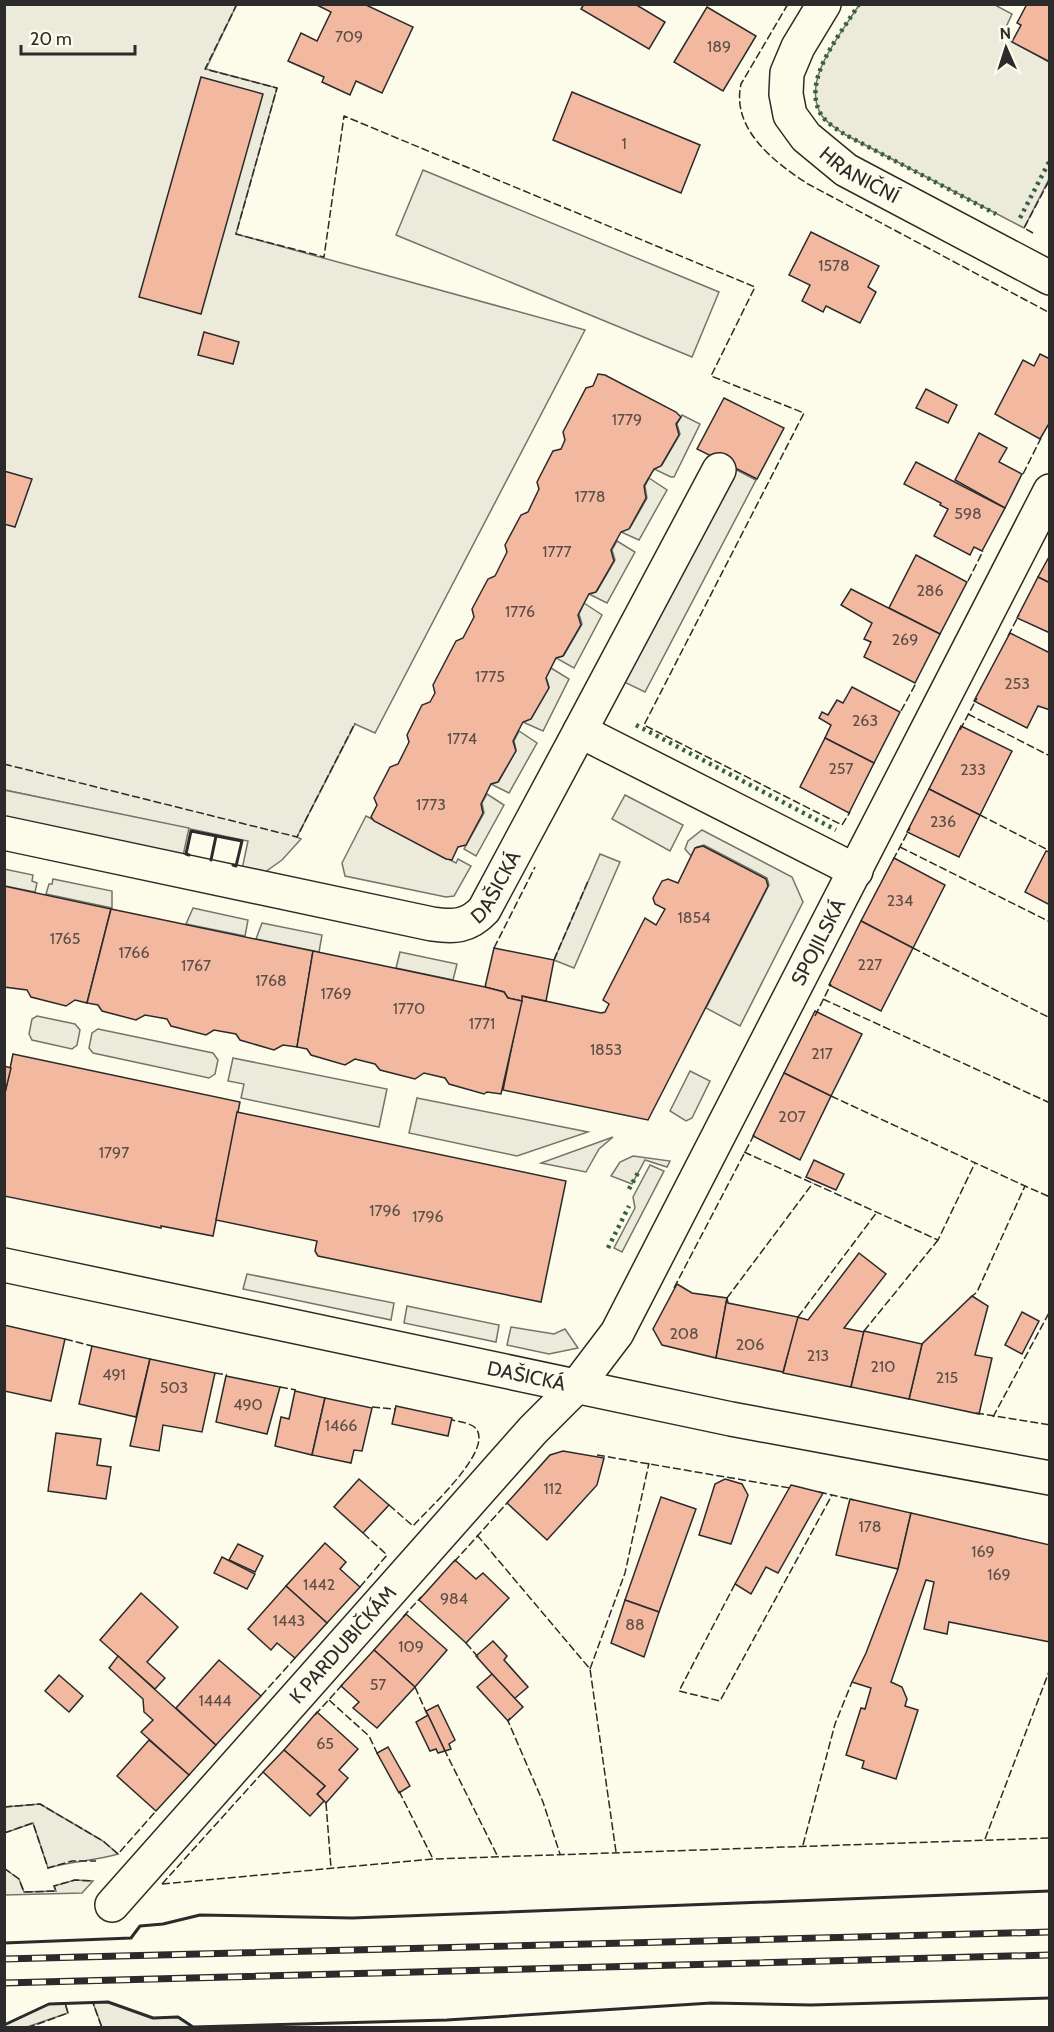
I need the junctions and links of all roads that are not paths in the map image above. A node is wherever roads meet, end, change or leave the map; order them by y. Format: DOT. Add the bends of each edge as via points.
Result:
graph roads {
  1 [pos="824,4"];
  2 [pos="1050,278"];
  3 [pos="719,470"];
  4 [pos="1050,491"];
  5 [pos="580,731"];
  6 [pos="4,833"];
  7 [pos="855,872"];
  8 [pos="4,1265"];
  9 [pos="576,1386"];
  10 [pos="1050,1478"];
  11 [pos="112,1905"];
  1 -- 2 [label="street, HRANIČNÍ" via="787,73 790,115 806,136 846,170"];
  3 -- 5 [label="street, DAŠICKÁ"];
  4 -- 7 [label="street, SPOJILSKÁ"];
  5 -- 6 [label="street, DAŠICKÁ" via="484,910 463,926 432,924"];
  5 -- 7 [label="street"];
  7 -- 9 [label="street, SPOJILSKÁ" via="617,1333"];
  8 -- 9 [label="street, DAŠICKÁ"];
  9 -- 10 [label="street, DAŠICKÁ"];
  9 -- 11 [label="street, K PARDUBIČKÁM"];
}
